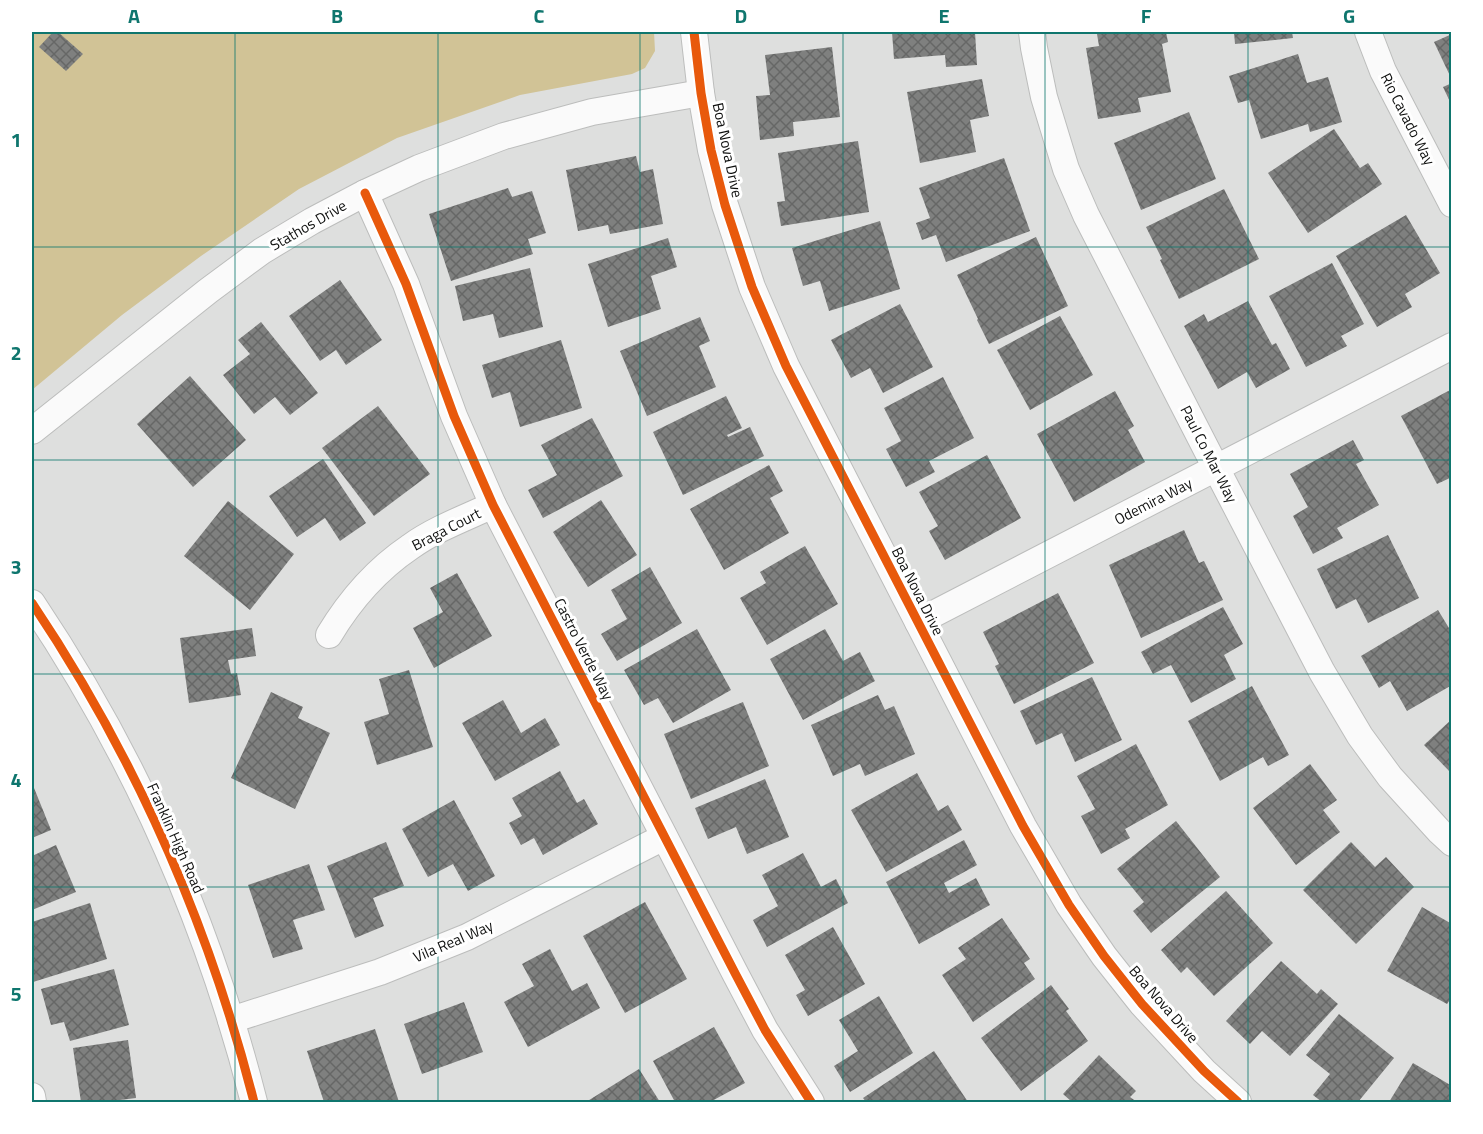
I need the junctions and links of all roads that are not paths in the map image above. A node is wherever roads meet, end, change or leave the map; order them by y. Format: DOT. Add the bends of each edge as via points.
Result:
graph roads {
  1 [pos="694,32"];
  2 [pos="1032,32"];
  3 [pos="1368,32"];
  4 [pos="701,93"];
  5 [pos="364,193"];
  6 [pos="1452,204"];
  7 [pos="1452,346"];
  8 [pos="32,431"];
  9 [pos="1216,468"];
  10 [pos="493,505"];
  11 [pos="32,603"];
  12 [pos="918,622"];
  13 [pos="329,635"];
  14 [pos="664,837"];
  15 [pos="1452,843"];
  16 [pos="231,1020"];
  17 [pos="32,1096"];
  18 [pos="33,1102"];
  19 [pos="254,1102"];
  20 [pos="812,1102"];
  21 [pos="1238,1102"];
  1 -- 4 [label="street, Boa Nova Drive"];
  2 -- 9 [label="street, Paul Co Mar Way" via="1044,97 1066,169"];
  3 -- 6 [label="street, Rio Cavado Way" via="1383,71"];
  4 -- 5 [label="street, Stathos Drive" via="592,112 504,136"];
  4 -- 12 [label="street, Boa Nova Drive" via="725,206 752,287 786,366"];
  5 -- 8 [label="street, Stathos Drive" via="262,251"];
  5 -- 10 [label="street, Castro Verde Way" via="406,284 454,416"];
  7 -- 9 [label="street, Odemira Way"];
  9 -- 12 [label="street, Odemira Way"];
  9 -- 15 [label="street, Paul Co Mar Way" via="1322,672 1360,736 1390,777"];
  10 -- 13 [label="street, Braga Court" via="411,546 375,574"];
  10 -- 14 [label="street, Castro Verde Way"];
  11 -- 16 [label="street, Franklin High Road" via="117,743 161,834"];
  12 -- 21 [label="street, Boa Nova Drive" via="1023,826 1069,905 1142,1004"];
  14 -- 16 [label="street, Vila Real Way" via="467,937 380,972"];
  14 -- 20 [label="street, Castro Verde Way" via="765,1030"];
  16 -- 19 [label="street, Franklin High Road"];
  17 -- 18 [label="street"];
}
